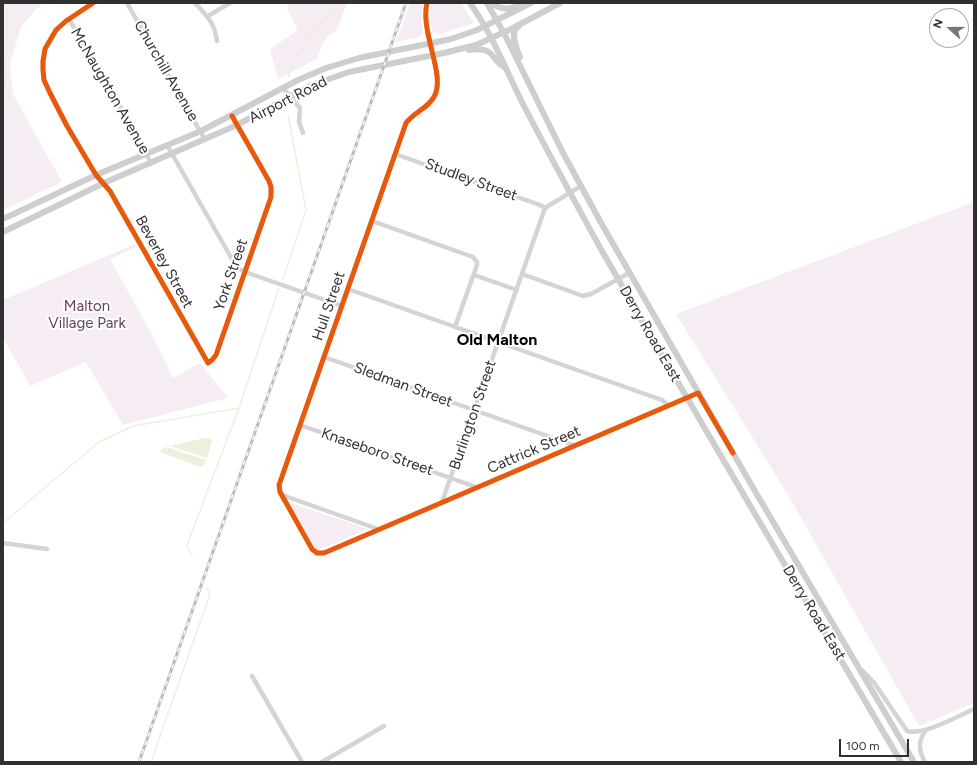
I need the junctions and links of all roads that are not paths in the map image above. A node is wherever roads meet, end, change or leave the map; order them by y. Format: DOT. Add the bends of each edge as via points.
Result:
graph roads {
  1 [pos="93,3"];
  2 [pos="127,3"];
  3 [pos="195,3"];
  4 [pos="230,3"];
  5 [pos="427,3"];
  6 [pos="470,3"];
  7 [pos="487,3"];
  8 [pos="491,3"];
  9 [pos="523,3"];
  10 [pos="531,3"];
  11 [pos="560,3"];
  12 [pos="548,9"];
  13 [pos="208,16"];
  14 [pos="69,19"];
  15 [pos="497,20"];
  16 [pos="485,26"];
  17 [pos="503,33"];
  18 [pos="491,38"];
  19 [pos="217,41"];
  20 [pos="430,44"];
  21 [pos="462,49"];
  22 [pos="433,56"];
  23 [pos="507,68"];
  24 [pos="522,71"];
  25 [pos="283,88"];
  26 [pos="290,96"];
  27 [pos="232,116"];
  28 [pos="238,125"];
  29 [pos="200,131"];
  30 [pos="303,133"];
  31 [pos="205,140"];
  32 [pos="167,145"];
  33 [pos="146,153"];
  34 [pos="172,154"];
  35 [pos="395,154"];
  36 [pos="151,164"];
  37 [pos="96,175"];
  38 [pos="104,184"];
  39 [pos="581,186"];
  40 [pos="571,193"];
  41 [pos="546,208"];
  42 [pos="3,219"];
  43 [pos="372,221"];
  44 [pos="3,231"];
  45 [pos="245,272"];
  46 [pos="629,273"];
  47 [pos="522,274"];
  48 [pos="474,275"];
  49 [pos="618,279"];
  50 [pos="348,289"];
  51 [pos="516,290"];
  52 [pos="342,306"];
  53 [pos="455,327"];
  54 [pos="498,342"];
  55 [pos="324,357"];
  56 [pos="208,363"];
  57 [pos="698,393"];
  58 [pos="687,398"];
  59 [pos="669,406"];
  60 [pos="474,410"];
  61 [pos="300,425"];
  62 [pos="720,430"];
  63 [pos="710,436"];
  64 [pos="573,445"];
  65 [pos="450,478"];
  66 [pos="476,487"];
  67 [pos="281,495"];
  68 [pos="442,502"];
  69 [pos="378,529"];
  70 [pos="3,543"];
  71 [pos="47,549"];
  72 [pos="856,662"];
  73 [pos="252,676"];
  74 [pos="974,709"];
  75 [pos="384,726"];
  76 [pos="894,726"];
  77 [pos="926,730"];
  78 [pos="883,731"];
  79 [pos="302,762"];
  80 [pos="322,762"];
  81 [pos="902,762"];
  82 [pos="914,762"];
  83 [pos="925,762"];
  1 -- 14 [label="street, Beverley Street"];
  2 -- 29 [label="street, Churchill Avenue"];
  3 -- 13 [label="street"];
  4 -- 13 [label="street"];
  5 -- 20 [label="street, Hull Street" via="426,18"];
  6 -- 16 [label="main road, Derry Road East"];
  7 -- 15 [label="main road, Derry Road East"];
  8 -- 9 [label="main road" via="504,9 514,8"];
  10 -- 15 [label="main road, Airport Road"];
  11 -- 12 [label="main road, Airport Road"];
  12 -- 17 [label="main road, Airport Road"];
  12 -- 24 [label="main road" via="547,12 515,29 517,51 524,65"];
  13 -- 19 [label="street" via="215,27"];
  14 -- 33 [label="street, McNaughton Avenue"];
  14 -- 37 [label="street, Beverley Street" via="56,30 45,49 44,80"];
  15 -- 16 [label="main road, Airport Road"];
  15 -- 17 [label="main road, Derry Road East"];
  16 -- 18 [label="main road, Derry Road East"];
  16 -- 20 [label="main road, Airport Road"];
  17 -- 18 [label="main road, Airport Road"];
  17 -- 24 [label="main road, Derry Road East"];
  18 -- 21 [label="main road, Airport Road"];
  18 -- 23 [label="main road, Derry Road East"];
  20 -- 22 [label="street, Hull Street"];
  20 -- 25 [label="main road, Airport Road" via="335,65"];
  21 -- 22 [label="main road, Airport Road"];
  21 -- 23 [label="main road" via="487,51 501,66"];
  22 -- 26 [label="main road, Airport Road" via="349,72"];
  22 -- 35 [label="street, Hull Street" via="437,78 436,92 428,104 407,122"];
  23 -- 40 [label="main road, Derry Road East" via="524,106"];
  24 -- 39 [label="main road, Derry Road East"];
  25 -- 26 [label="street"];
  25 -- 27 [label="main road, Airport Road"];
  26 -- 28 [label="main road, Airport Road"];
  26 -- 30 [label="street" via="300,108 299,122"];
  27 -- 28 [label="street"];
  27 -- 29 [label="main road, Airport Road"];
  28 -- 31 [label="main road, Airport Road"];
  28 -- 45 [label="street, York Street" via="269,181 271,191 271,198"];
  29 -- 31 [label="street, Churchill Avenue"];
  29 -- 32 [label="main road, Airport Road"];
  31 -- 34 [label="main road, Airport Road"];
  32 -- 33 [label="main road, Airport Road"];
  32 -- 34 [label="street"];
  33 -- 36 [label="street, McNaughton Avenue"];
  33 -- 37 [label="main road, Airport Road"];
  34 -- 36 [label="main road, Airport Road"];
  34 -- 45 [label="street" via="235,265"];
  35 -- 41 [label="street, Studley Street"];
  35 -- 43 [label="street, Hull Street"];
  36 -- 38 [label="main road, Airport Road"];
  37 -- 38 [label="street, Beverley Street"];
  37 -- 42 [label="main road, Airport Road"];
  38 -- 44 [label="main road, Airport Road"];
  38 -- 56 [label="street, Beverley Street"];
  39 -- 40 [label="street"];
  39 -- 46 [label="main road, Derry Road East"];
  40 -- 41 [label="street"];
  40 -- 49 [label="main road, Derry Road East"];
  41 -- 47 [label="street, Burlington Street"];
  43 -- 48 [label="street" via="473,257 477,262"];
  43 -- 50 [label="street, Hull Street"];
  45 -- 52 [label="street"];
  45 -- 56 [label="street, York Street" via="216,355"];
  46 -- 49 [label="street"];
  46 -- 57 [label="main road, Derry Road East"];
  47 -- 49 [label="street" via="583,296"];
  47 -- 51 [label="street, Burlington Street"];
  48 -- 51 [label="street"];
  48 -- 53 [label="street"];
  49 -- 58 [label="main road, Derry Road East"];
  50 -- 52 [label="street, Hull Street"];
  50 -- 53 [label="street"];
  51 -- 54 [label="street, Burlington Street"];
  52 -- 55 [label="street, Hull Street"];
  53 -- 54 [label="street"];
  54 -- 59 [label="street" via="662,400"];
  54 -- 60 [label="street, Burlington Street"];
  55 -- 60 [label="street, Sledman Street"];
  55 -- 61 [label="street, Hull Street"];
  57 -- 58 [label="street, Cattrick Street"];
  57 -- 62 [label="main road, Derry Road East"];
  58 -- 59 [label="street, Cattrick Street"];
  58 -- 63 [label="main road, Derry Road East"];
  59 -- 64 [label="street, Cattrick Street"];
  60 -- 64 [label="street, Sledman Street"];
  60 -- 65 [label="street, Burlington Street"];
  61 -- 65 [label="street, Knaseboro Street"];
  61 -- 67 [label="street, Hull Street" via="279,485"];
  62 -- 63 [label="main road"];
  62 -- 72 [label="main road, Derry Road East"];
  63 -- 78 [label="main road, Derry Road East"];
  64 -- 66 [label="street, Cattrick Street"];
  65 -- 66 [label="street, Knaseboro Street"];
  65 -- 68 [label="street, Burlington Street"];
  66 -- 68 [label="street, Cattrick Street"];
  67 -- 69 [label="street"];
  67 -- 69 [label="street" via="312,549 317,553 324,553"];
  68 -- 69 [label="street, Cattrick Street"];
  70 -- 71 [label="street"];
  72 -- 76 [label="main road, Derry Road East"];
  72 -- 77 [label="street" via="875,684 906,731"];
  73 -- 79 [label="street"];
  74 -- 77 [label="street"];
  75 -- 80 [label="street"];
  76 -- 78 [label="main road"];
  76 -- 82 [label="main road, Derry Road East"];
  77 -- 83 [label="street" via="919,748"];
  78 -- 81 [label="main road, Derry Road East"];
}
